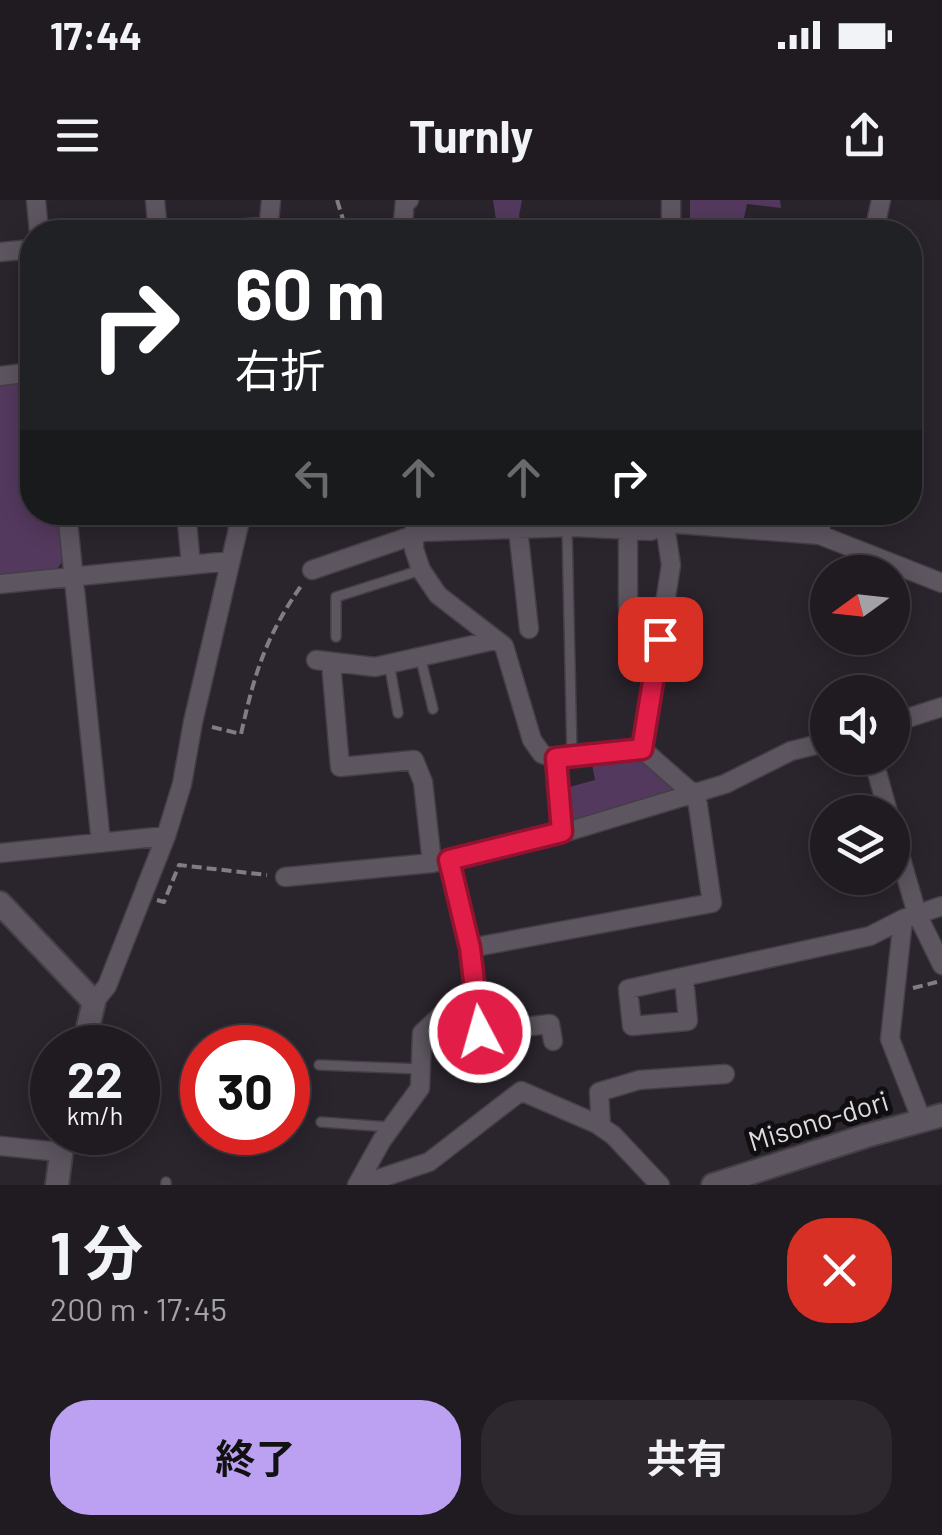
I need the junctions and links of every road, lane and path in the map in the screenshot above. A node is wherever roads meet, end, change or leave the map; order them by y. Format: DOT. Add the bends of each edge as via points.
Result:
graph roads {
  1 [pos="68,525"];
  2 [pos="187,525"];
  3 [pos="239,525"];
  4 [pos="413,525"];
  5 [pos="505,525"];
  6 [pos="526,525"];
  7 [pos="546,525"];
  8 [pos="657,525"];
  9 [pos="665,525"];
  10 [pos="728,525"];
  11 [pos="821,525"];
  12 [pos="567,527"];
  13 [pos="628,531"];
  14 [pos="412,534"];
  15 [pos="820,535"];
  16 [pos="230,561"];
  17 [pos="191,565"];
  18 [pos="312,570"];
  19 [pos="422,570"];
  20 [pos="74,577"];
  21 [pos="942,582"];
  22 [pos="0,584"];
  23 [pos="628,608"];
  24 [pos="529,629"];
  25 [pos="336,637"];
  26 [pos="495,640"];
  27 [pos="420,656"];
  28 [pos="389,664"];
  29 [pos="942,707"];
  30 [pos="432,709"];
  31 [pos="398,713"];
  32 [pos="910,717"];
  33 [pos="192,722"];
  34 [pos="810,746"];
  35 [pos="642,749"];
  36 [pos="564,757"];
  37 [pos="694,793"];
  38 [pos="562,832"];
  39 [pos="166,836"];
  40 [pos="101,843"];
  41 [pos="0,853"];
  42 [pos="440,861"];
  43 [pos="285,877"];
  44 [pos="906,895"];
  45 [pos="142,896"];
  46 [pos="0,903"];
  47 [pos="942,906"];
  48 [pos="910,917"];
  49 [pos="470,948"];
  50 [pos="942,965"];
  51 [pos="684,978"];
  52 [pos="942,981"];
  53 [pos="896,992"];
  54 [pos="473,994"];
  55 [pos="94,1002"];
  56 [pos="88,1025"];
  57 [pos="553,1041"];
  58 [pos="319,1065"];
  59 [pos="420,1070"];
  60 [pos="725,1074"];
  61 [pos="936,1119"];
  62 [pos="320,1122"];
  63 [pos="392,1127"];
  64 [pos="602,1127"];
  65 [pos="30,1144"];
  66 [pos="0,1146"];
  67 [pos="60,1155"];
  68 [pos="753,1179"];
  69 [pos="57,1185"];
  70 [pos="358,1185"];
  71 [pos="660,1185"];
  72 [pos="712,1185"];
  1 -- 20 [label="street"];
  2 -- 17 [label="street"];
  3 -- 16 [label="street"];
  4 -- 14 [label="street"];
  5 -- 14 [label="street"];
  6 -- 24 [label="street"];
  7 -- 12 [label="street"];
  8 -- 13 [label="street"];
  9 -- 35 [label="street" via="671,565"];
  10 -- 15 [label="street"];
  11 -- 15 [label="street"];
  12 -- 13 [label="street"];
  12 -- 36 [label="lane"];
  13 -- 23 [label="street"];
  14 -- 18 [label="street"];
  14 -- 19 [label="street"];
  15 -- 21 [label="street"];
  16 -- 17 [label="street"];
  16 -- 33 [label="street"];
  17 -- 20 [label="street"];
  18 -- 33 [label="path" via="256,668 241,734"];
  19 -- 25 [label="lane" via="336,597"];
  19 -- 26 [label="street" via="438,596"];
  20 -- 22 [label="street"];
  20 -- 40 [label="street"];
  26 -- 27 [label="street"];
  26 -- 36 [label="street" via="504,646 532,740 542,754"];
  27 -- 28 [label="street"];
  27 -- 30 [label="lane"];
  28 -- 31 [label="lane"];
  28 -- 42 [label="street" via="323,662 340,767 414,760"];
  29 -- 32 [label="street"];
  33 -- 39 [label="street"];
  34 -- 37 [label="street"];
  35 -- 36 [label="street"];
  35 -- 37 [label="street"];
  36 -- 38 [label="street"];
  37 -- 38 [label="street"];
  37 -- 49 [label="street" via="712,903"];
  38 -- 42 [label="street"];
  39 -- 40 [label="street"];
  39 -- 45 [label="street"];
  40 -- 41 [label="street"];
  42 -- 43 [label="street"];
  42 -- 49 [label="street"];
  43 -- 45 [label="path" via="178,866 164,902"];
  44 -- 48 [label="street"];
  45 -- 55 [label="street" via="107,986"];
  46 -- 55 [label="street"];
  47 -- 48 [label="street"];
  48 -- 50 [label="street"];
  48 -- 51 [label="street" via="870,936"];
  48 -- 53 [label="street"];
  49 -- 54 [label="street"];
  52 -- 53 [label="path"];
  53 -- 61 [label="street" via="890,1039"];
  54 -- 57 [label="street" via="480,1032 550,1024"];
  54 -- 59 [label="street" via="422,1032"];
  55 -- 56 [label="street"];
  58 -- 59 [label="lane"];
  59 -- 63 [label="street" via="420,1088"];
  60 -- 64 [label="street" via="639,1080 599,1092"];
  61 -- 68 [label="street, Misono-dori"];
  62 -- 63 [label="lane"];
  63 -- 70 [label="street"];
  64 -- 70 [label="street" via="521,1091 429,1162"];
  64 -- 71 [label="street"];
  65 -- 66 [label="street"];
  67 -- 69 [label="street"];
  68 -- 72 [label="street, Misono-dori"];
}
